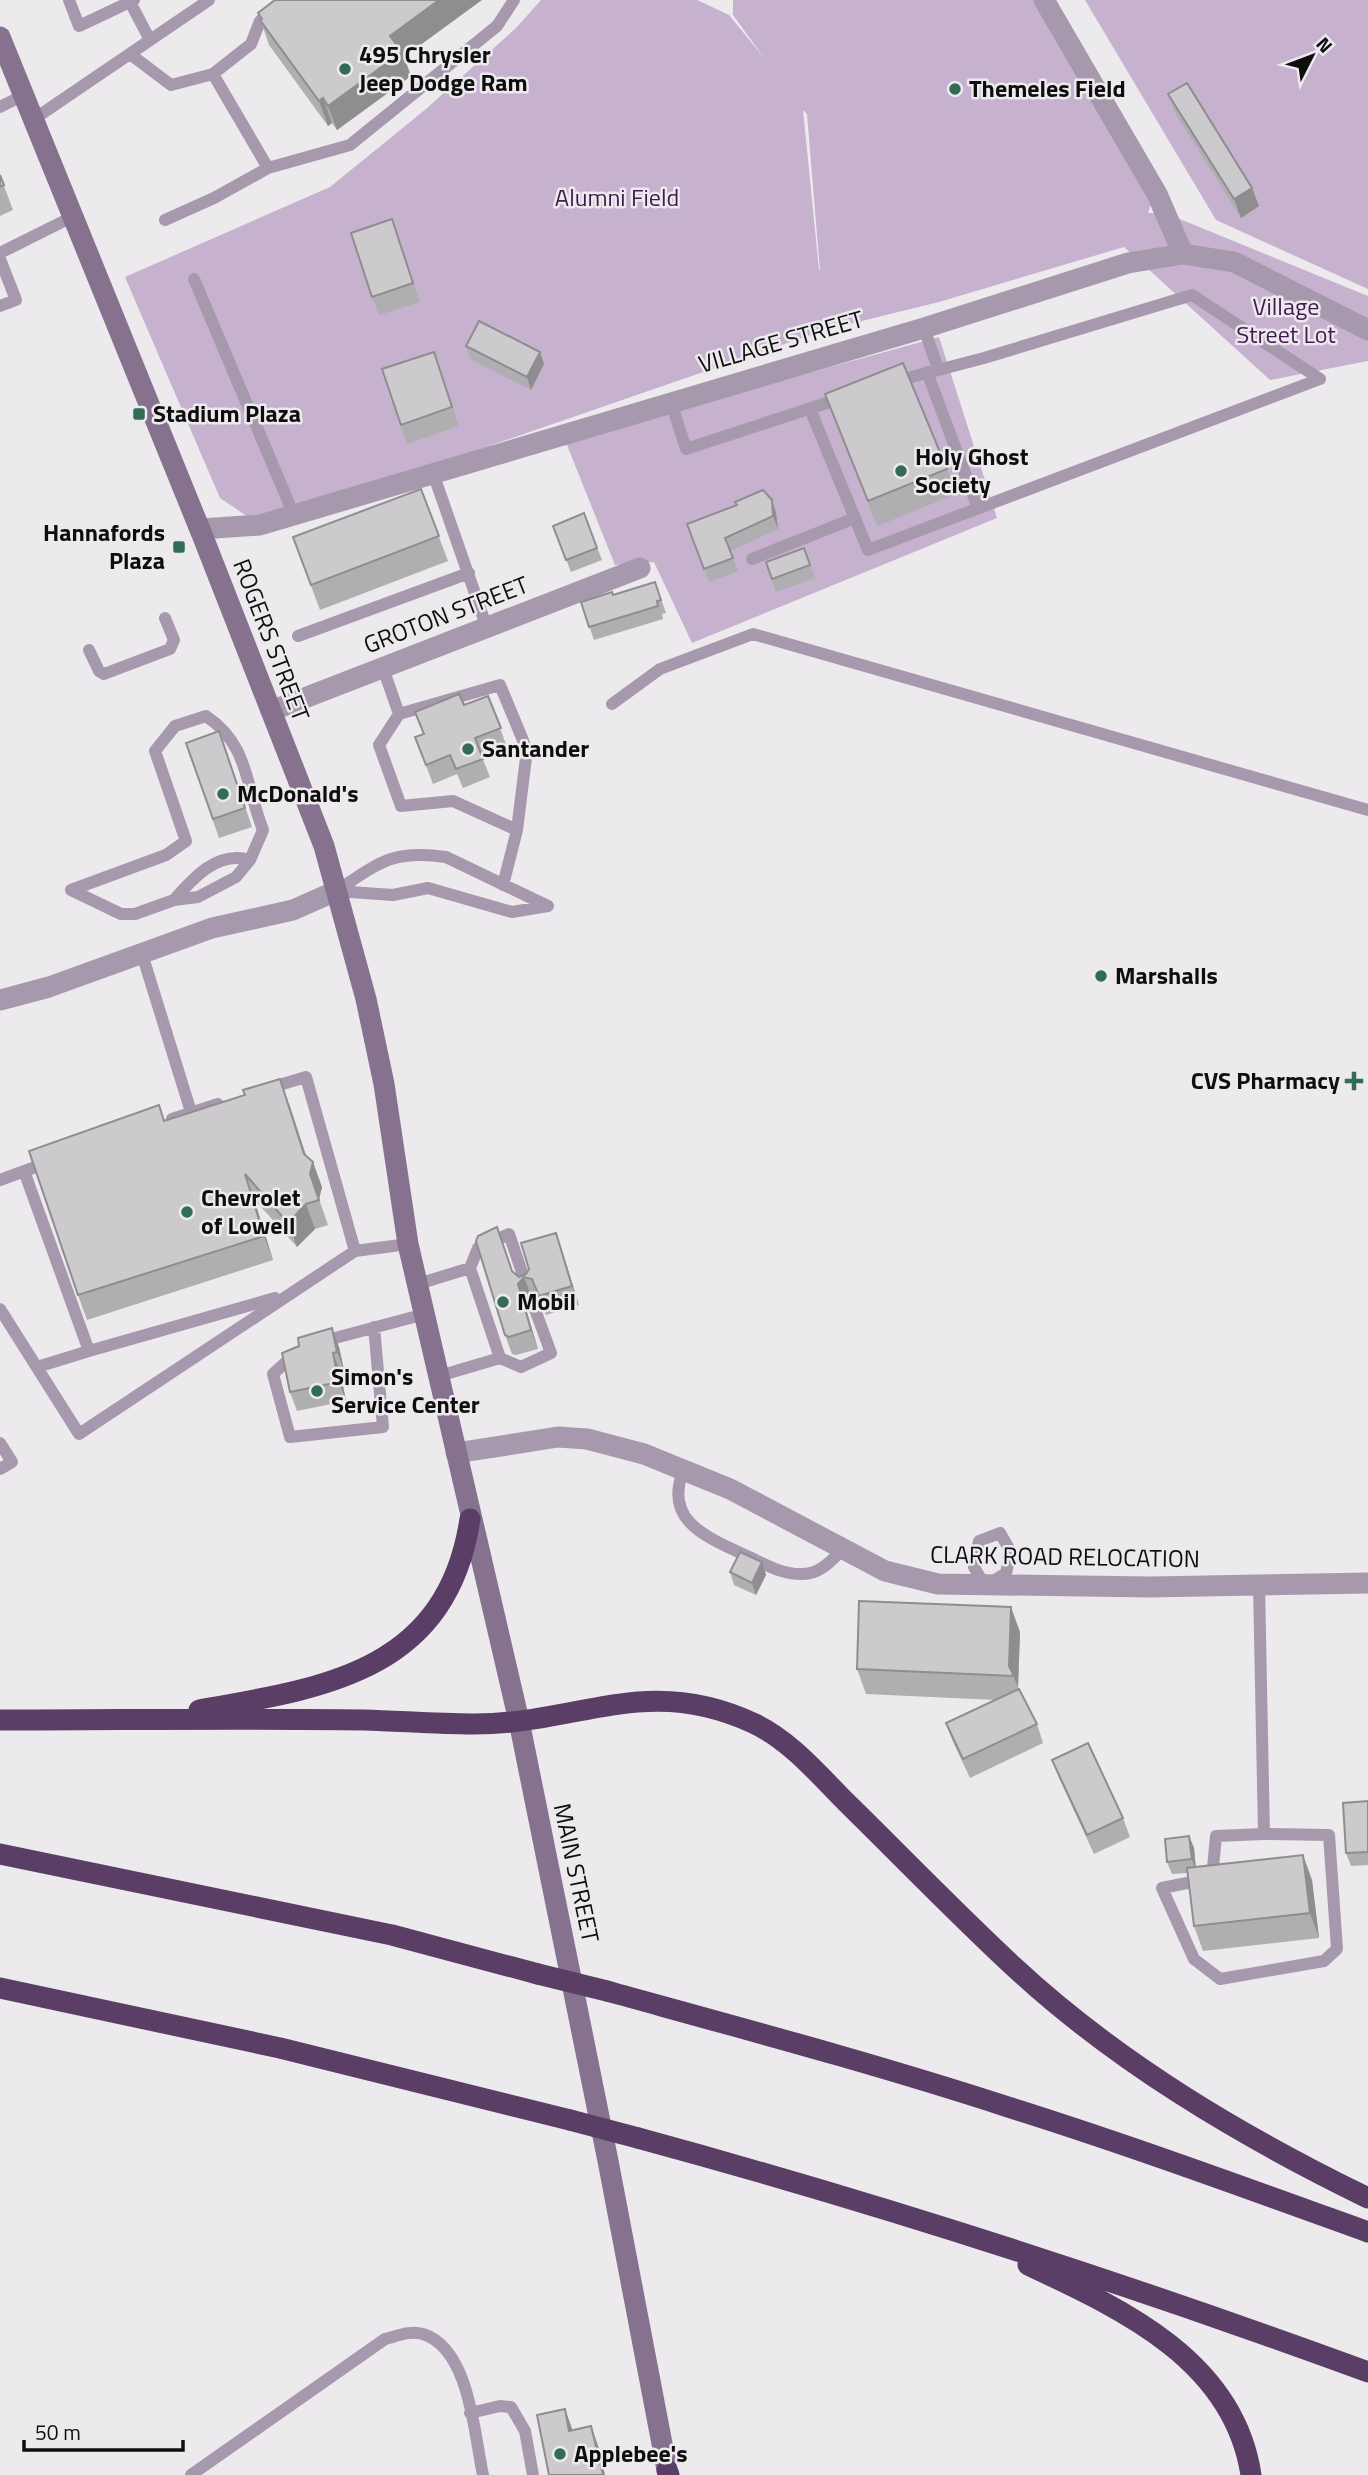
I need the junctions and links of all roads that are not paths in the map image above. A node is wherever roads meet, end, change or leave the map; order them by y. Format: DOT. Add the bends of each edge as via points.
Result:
graph roads {
  1 [pos="69,0"];
  2 [pos="209,0"];
  3 [pos="287,0"];
  4 [pos="513,0"];
  5 [pos="1044,0"];
  6 [pos="131,1"];
  7 [pos="0,37"];
  8 [pos="150,40"];
  9 [pos="130,54"];
  10 [pos="213,74"];
  11 [pos="24,95"];
  12 [pos="0,107"];
  13 [pos="34,119"];
  14 [pos="268,168"];
  15 [pos="74,216"];
  16 [pos="165,220"];
  17 [pos="0,253"];
  18 [pos="1182,254"];
  19 [pos="0,259"];
  20 [pos="194,279"];
  21 [pos="0,306"];
  22 [pos="924,328"];
  23 [pos="1368,330"];
  24 [pos="933,371"];
  25 [pos="888,383"];
  26 [pos="849,396"];
  27 [pos="671,402"];
  28 [pos="810,409"];
  29 [pos="433,473"];
  30 [pos="978,508"];
  31 [pos="294,515"];
  32 [pos="855,519"];
  33 [pos="200,529"];
  34 [pos="752,559"];
  35 [pos="640,568"];
  36 [pos="469,573"];
  37 [pos="165,618"];
  38 [pos="487,628"];
  39 [pos="298,636"];
  40 [pos="89,650"];
  41 [pos="383,668"];
  42 [pos="612,704"];
  43 [pos="271,711"];
  44 [pos="399,714"];
  45 [pos="1368,810"];
  46 [pos="517,830"];
  47 [pos="250,860"];
  48 [pos="503,885"];
  49 [pos="336,891"];
  50 [pos="174,900"];
  51 [pos="142,954"];
  52 [pos="0,1000"];
  53 [pos="255,1092"];
  54 [pos="229,1100"];
  55 [pos="191,1112"];
  56 [pos="153,1125"];
  57 [pos="62,1158"];
  58 [pos="24,1171"];
  59 [pos="0,1180"];
  60 [pos="408,1244"];
  61 [pos="355,1251"];
  62 [pos="470,1268"];
  63 [pos="418,1284"];
  64 [pos="527,1287"];
  65 [pos="289,1293"];
  66 [pos="533,1304"];
  67 [pos="0,1309"];
  68 [pos="425,1314"];
  69 [pos="374,1327"];
  70 [pos="89,1351"];
  71 [pos="500,1358"];
  72 [pos="37,1367"];
  73 [pos="439,1376"];
  74 [pos="0,1443"];
  75 [pos="456,1453"];
  76 [pos="0,1469"];
  77 [pos="684,1469"];
  78 [pos="470,1519"];
  79 [pos="843,1549"];
  80 [pos="1368,1583"];
  81 [pos="1259,1585"];
  82 [pos="145,1719"];
  83 [pos="0,1720"];
  84 [pos="519,1721"];
  85 [pos="1264,1834"];
  86 [pos="0,1854"];
  87 [pos="0,1988"];
  88 [pos="1368,2198"];
  89 [pos="943,2226"];
  90 [pos="1368,2232"];
  91 [pos="1368,2372"];
  92 [pos="470,2413"];
  93 [pos="668,2474"];
  94 [pos="191,2475"];
  95 [pos="483,2475"];
  96 [pos="533,2475"];
  97 [pos="1251,2475"];
  1 -- 6 [label="lane" via="79,26"];
  2 -- 8 [label="lane"];
  3 -- 10 [label="lane" via="260,21 251,44"];
  4 -- 14 [label="lane" via="497,26 350,145"];
  5 -- 18 [label="street" via="1157,194"];
  6 -- 8 [label="lane"];
  7 -- 11 [label="main road, ROGERS STREET"];
  8 -- 9 [label="lane"];
  9 -- 10 [label="lane" via="171,85"];
  9 -- 13 [label="lane"];
  10 -- 14 [label="lane"];
  11 -- 12 [label="lane"];
  11 -- 13 [label="main road, ROGERS STREET"];
  13 -- 15 [label="main road, ROGERS STREET"];
  14 -- 16 [label="lane"];
  15 -- 17 [label="lane"];
  15 -- 33 [label="main road, ROGERS STREET"];
  18 -- 22 [label="street, VILLAGE STREET" via="1128,263"];
  18 -- 23 [label="street, VILLAGE STREET" via="1234,262"];
  19 -- 21 [label="lane" via="16,300"];
  20 -- 31 [label="lane"];
  22 -- 24 [label="lane"];
  22 -- 27 [label="street, VILLAGE STREET"];
  24 -- 25 [label="lane"];
  24 -- 30 [label="lane"];
  24 -- 30 [label="lane" via="1192,295 1320,379"];
  26 -- 28 [label="lane"];
  27 -- 28 [label="lane" via="686,449"];
  27 -- 29 [label="street, VILLAGE STREET"];
  28 -- 32 [label="lane"];
  29 -- 31 [label="street, VILLAGE STREET"];
  29 -- 36 [label="lane"];
  30 -- 32 [label="lane" via="867,550"];
  31 -- 33 [label="street, VILLAGE STREET" via="260,525"];
  32 -- 34 [label="lane"];
  33 -- 43 [label="main road, ROGERS STREET"];
  35 -- 38 [label="street, GROTON STREET"];
  36 -- 38 [label="lane"];
  36 -- 39 [label="lane"];
  37 -- 40 [label="lane" via="174,640 170,649 104,674"];
  38 -- 41 [label="street, GROTON STREET"];
  41 -- 43 [label="street, GROTON STREET"];
  41 -- 44 [label="lane"];
  42 -- 45 [label="lane" via="660,669 753,634"];
  43 -- 49 [label="main road, ROGERS STREET" via="324,847"];
  44 -- 46 [label="lane" via="379,746 401,806 453,801"];
  44 -- 46 [label="lane" via="500,685 527,750"];
  46 -- 48 [label="lane"];
  47 -- 50 [label="lane" via="236,877 198,897"];
  47 -- 50 [label="lane" via="239,857 206,867"];
  47 -- 50 [label="lane" via="263,830 239,751 226,729 206,716 175,726 155,751 186,841 166,855 71,890 121,914 135,914"];
  48 -- 49 [label="lane" via="446,857 411,854 386,858"];
  48 -- 49 [label="lane" via="548,906 512,912 428,888 393,895"];
  49 -- 51 [label="street" via="293,910 212,928"];
  49 -- 60 [label="main road, ROGERS STREET" via="381,1072"];
  51 -- 52 [label="street"];
  51 -- 55 [label="lane"];
  53 -- 61 [label="lane" via="306,1077"];
  54 -- 55 [label="lane"];
  55 -- 56 [label="lane"];
  57 -- 58 [label="lane"];
  58 -- 59 [label="lane"];
  58 -- 70 [label="lane"];
  60 -- 61 [label="lane"];
  60 -- 63 [label="main road, ROGERS STREET"];
  61 -- 65 [label="lane"];
  62 -- 63 [label="lane"];
  62 -- 64 [label="lane" via="478,1248 509,1234"];
  62 -- 71 [label="lane"];
  63 -- 68 [label="main road, MAIN STREET"];
  65 -- 70 [label="lane"];
  65 -- 72 [label="lane" via="79,1434"];
  66 -- 71 [label="lane" via="551,1353 520,1367"];
  67 -- 72 [label="lane"];
  68 -- 69 [label="lane"];
  68 -- 73 [label="main road, MAIN STREET"];
  69 -- 69 [label="lane" via="300,1349 273,1374 290,1437 383,1427"];
  70 -- 72 [label="lane"];
  71 -- 73 [label="lane"];
  73 -- 75 [label="main road, MAIN STREET"];
  74 -- 76 [label="lane" via="12,1462"];
  75 -- 77 [label="street, CLARK ROAD RELOCATION" via="534,1439 587,1439"];
  75 -- 78 [label="main road, MAIN STREET"];
  77 -- 79 [label="street, CLARK ROAD RELOCATION"];
  77 -- 79 [label="lane" via="677,1486 679,1506 690,1523 709,1538 782,1572 804,1574 821,1570"];
  78 -- 82 [label="highway" via="460,1562 446,1592 415,1634 380,1661 350,1676 281,1696"];
  78 -- 84 [label="main road, MAIN STREET"];
  79 -- 81 [label="street, CLARK ROAD RELOCATION" via="885,1571 938,1584"];
  80 -- 81 [label="street, CLARK ROAD RELOCATION"];
  81 -- 85 [label="lane"];
  82 -- 83 [label="highway"];
  82 -- 84 [label="highway" via="475,1725"];
  84 -- 88 [label="highway" via="616,1702 673,1700 755,1724 798,1754 1014,1967 1096,2036 1191,2101"];
  84 -- 93 [label="main road, MAIN STREET"];
  85 -- 85 [label="lane" via="1329,1835 1337,1949 1324,1961 1220,1979 1194,1959 1162,1888 1212,1878 1216,1836"];
  86 -- 90 [label="highway, bridge" via="392,1935 607,1991 1008,2107"];
  87 -- 89 [label="highway, bridge" via="280,2048 570,2120"];
  89 -- 91 [label="highway"];
  89 -- 97 [label="highway" via="1096,2297 1164,2339 1222,2398 1243,2441"];
  92 -- 94 [label="lane" via="460,2368 440,2343 422,2334 404,2334 385,2339"];
  92 -- 95 [label="lane"];
  92 -- 96 [label="lane" via="511,2407 524,2431"];
}
